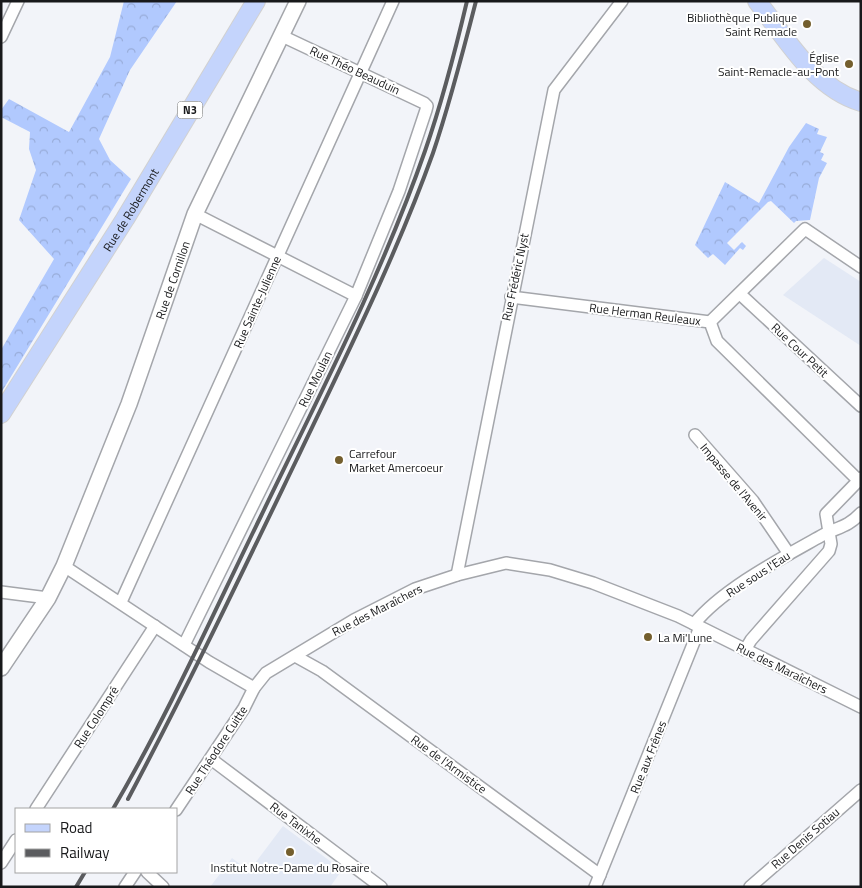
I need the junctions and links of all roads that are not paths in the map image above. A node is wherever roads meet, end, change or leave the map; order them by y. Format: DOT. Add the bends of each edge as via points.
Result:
graph roads {
  1 [pos="18,1"];
  2 [pos="256,1"];
  3 [pos="298,1"];
  4 [pos="393,1"];
  5 [pos="622,1"];
  6 [pos="757,1"];
  7 [pos="282,36"];
  8 [pos="1,37"];
  9 [pos="361,73"];
  10 [pos="861,102"];
  11 [pos="427,106"];
  12 [pos="194,214"];
  13 [pos="277,257"];
  14 [pos="861,267"];
  15 [pos="740,294"];
  16 [pos="356,296"];
  17 [pos="511,297"];
  18 [pos="710,322"];
  19 [pos="861,406"];
  20 [pos="1,414"];
  21 [pos="695,435"];
  22 [pos="860,479"];
  23 [pos="861,513"];
  24 [pos="828,532"];
  25 [pos="789,554"];
  26 [pos="64,566"];
  27 [pos="457,575"];
  28 [pos="1,592"];
  29 [pos="48,598"];
  30 [pos="121,602"];
  31 [pos="155,626"];
  32 [pos="697,626"];
  33 [pos="184,646"];
  34 [pos="745,650"];
  35 [pos="295,656"];
  36 [pos="1,668"];
  37 [pos="254,688"];
  38 [pos="861,707"];
  39 [pos="211,759"];
  40 [pos="861,790"];
  41 [pos="37,808"];
  42 [pos="177,808"];
  43 [pos="15,842"];
  44 [pos="1,864"];
  45 [pos="134,873"];
  46 [pos="148,873"];
  47 [pos="600,875"];
  48 [pos="125,887"];
  49 [pos="162,887"];
  50 [pos="381,887"];
  51 [pos="595,887"];
  52 [pos="750,887"];
  1 -- 8 [label="street"];
  2 -- 20 [label="main road, Rue de Robermont / N3" via="125,219"];
  3 -- 7 [label="main road, Rue de Cornillon"];
  4 -- 9 [label="street, Rue Sainte-Julienne"];
  5 -- 17 [label="street, Rue Frédéric Nyst" via="554,90"];
  6 -- 10 [label="main road" via="816,74 835,90"];
  7 -- 9 [label="street, Rue Théo Beauduin"];
  7 -- 12 [label="main road, Rue de Cornillon"];
  9 -- 11 [label="street, Rue Théo Beauduin"];
  9 -- 13 [label="street, Rue Sainte-Julienne"];
  11 -- 16 [label="street, Rue Moulan" via="398,191"];
  12 -- 13 [label="street"];
  12 -- 26 [label="main road, Rue de Cornillon" via="129,404"];
  13 -- 16 [label="street"];
  13 -- 30 [label="street, Rue Sainte-Julienne"];
  14 -- 15 [label="street" via="805,228"];
  15 -- 18 [label="street"];
  15 -- 19 [label="street, Rue Cour Petit"];
  16 -- 33 [label="street, Rue Moulan"];
  17 -- 18 [label="street, Rue Herman Reuleaux"];
  17 -- 27 [label="street, Rue Frédéric Nyst"];
  18 -- 22 [label="street, Rue Herman Reuleaux" via="717,341"];
  21 -- 25 [label="street, Impasse de l'Avenir" via="753,502"];
  22 -- 24 [label="street" via="826,514"];
  23 -- 24 [label="street, Rue sous l'Eau" via="852,523"];
  24 -- 25 [label="street, Rue sous l'Eau"];
  24 -- 34 [label="street" via="829,551"];
  25 -- 32 [label="street, Rue sous l'Eau" via="728,594 703,614"];
  26 -- 29 [label="main road, Rue de Cornillon"];
  26 -- 30 [label="street"];
  27 -- 32 [label="street, Rue des Maraîchers" via="506,563 550,570 593,583"];
  27 -- 35 [label="street, Rue des Maraîchers" via="415,589 354,620"];
  28 -- 29 [label="street"];
  29 -- 36 [label="main road, Rue de Cornillon"];
  30 -- 31 [label="street"];
  31 -- 33 [label="street"];
  31 -- 41 [label="street, Rue Colompré"];
  32 -- 34 [label="street, Rue des Maraîchers"];
  32 -- 47 [label="street, Rue aux Frênes"];
  33 -- 37 [label="street"];
  34 -- 38 [label="street, Rue des Maraîchers"];
  35 -- 37 [label="street, Rue des Maraîchers" via="266,673"];
  35 -- 47 [label="street, Rue de l'Armistice" via="322,671"];
  37 -- 39 [label="street, Rue Théodore Cuitte"];
  39 -- 42 [label="street, Rue Théodore Cuitte"];
  39 -- 50 [label="street, Rue Tanixhe"];
  40 -- 52 [label="street, Rue Denis Sotiau"];
  43 -- 44 [label="street"];
  45 -- 48 [label="street"];
  46 -- 49 [label="street"];
  47 -- 51 [label="street, Rue aux Frênes"];
}
